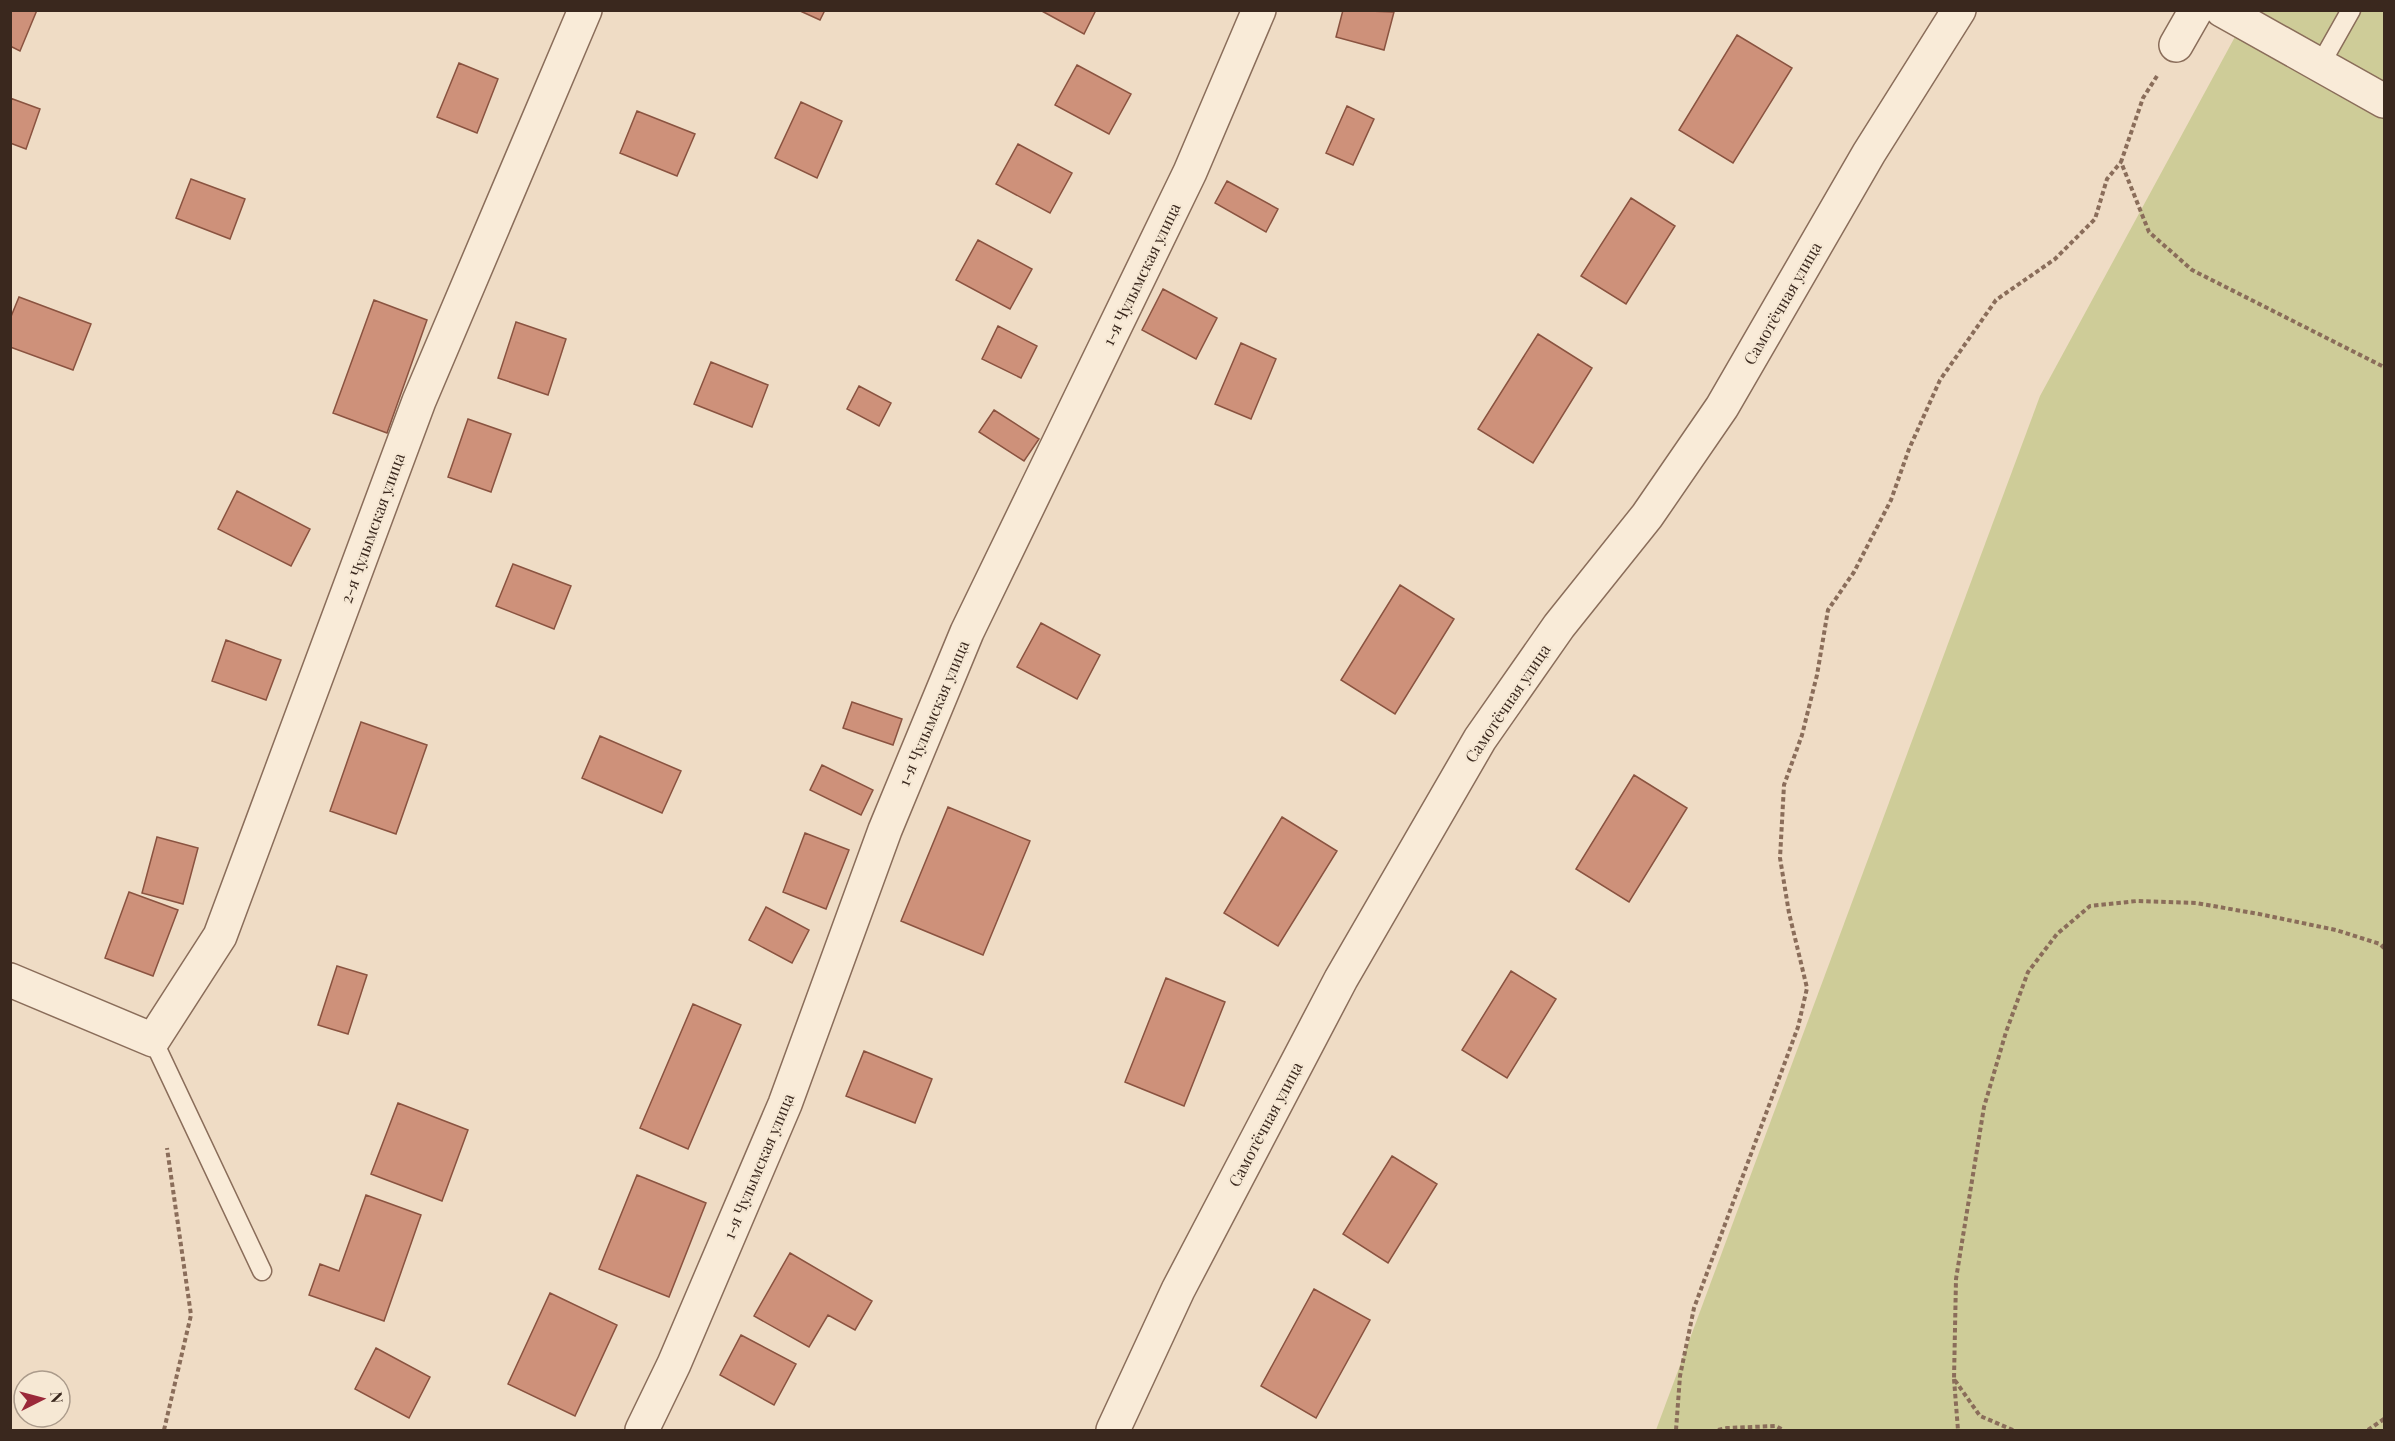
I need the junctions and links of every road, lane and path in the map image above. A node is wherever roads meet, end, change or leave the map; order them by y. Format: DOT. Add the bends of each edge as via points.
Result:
graph roads {
  1 [pos="585,10"];
  2 [pos="1259,10"];
  3 [pos="1959,10"];
  4 [pos="2196,10"];
  5 [pos="2222,10"];
  6 [pos="2351,10"];
  7 [pos="2176,45"];
  8 [pos="2320,66"];
  9 [pos="2385,101"];
  10 [pos="2121,162"];
  11 [pos="2385,367"];
  12 [pos="2385,948"];
  13 [pos="10,980"];
  14 [pos="153,1040"];
  15 [pos="167,1147"];
  16 [pos="262,1271"];
  17 [pos="1954,1379"];
  18 [pos="2385,1419"];
  19 [pos="164,1431"];
  20 [pos="642,1431"];
  21 [pos="1113,1431"];
  22 [pos="1676,1431"];
  23 [pos="1718,1431"];
  24 [pos="1783,1431"];
  25 [pos="1958,1431"];
  26 [pos="2013,1431"];
  27 [pos="2368,1431"];
  1 -- 14 [label="street, 2-я Чулымская улица" via="419,401 220,936"];
  2 -- 20 [label="street, 1-я Чулымская улица" via="1190,172 967,632 885,830 785,1104"];
  3 -- 21 [label="street, Самотёчная улица" via="1869,153 1722,407 1647,516 1559,626 1480,739 1341,979 1178,1290"];
  4 -- 7 [label="street"];
  5 -- 8 [label="street"];
  6 -- 8 [label="lane"];
  7 -- 10 [label="path" via="2143,98"];
  8 -- 9 [label="street"];
  10 -- 11 [label="path" via="2149,232 2192,270"];
  10 -- 22 [label="path" via="2107,179 2095,219 2055,259 1996,300 1940,380 1891,500 1854,572 1828,610 1802,735 1784,785 1780,858 1807,988 1798,1028 1694,1308 1680,1376"];
  12 -- 17 [label="path" via="2336,930 2196,903 2137,901 2090,906 2056,934 2028,972 1984,1107 1956,1280"];
  13 -- 14 [label="street"];
  14 -- 16 [label="lane"];
  15 -- 19 [label="path" via="191,1315"];
  17 -- 25 [label="path"];
  17 -- 26 [label="path" via="1980,1416"];
  18 -- 27 [label="path"];
  23 -- 24 [label="path" via="1776,1426"];
}
